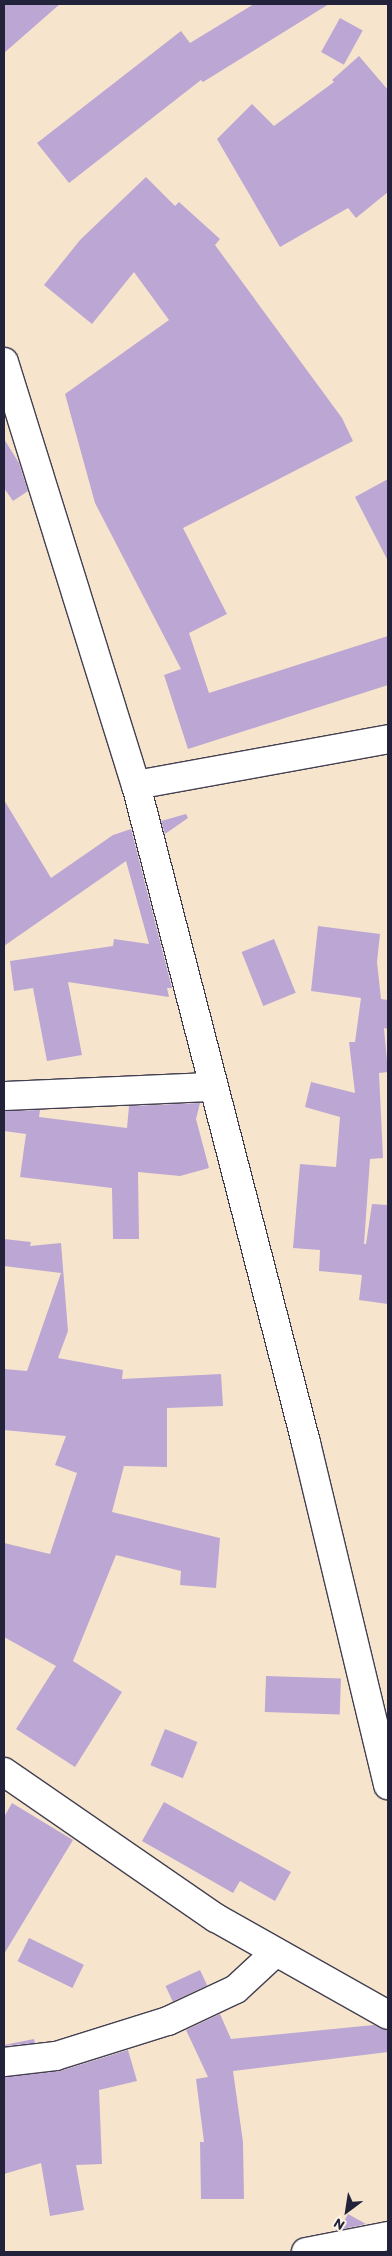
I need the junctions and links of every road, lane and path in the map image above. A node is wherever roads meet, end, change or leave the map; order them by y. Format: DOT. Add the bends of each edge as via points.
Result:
graph roads {
  1 [pos="4,362"];
  2 [pos="388,739"];
  3 [pos="136,784"];
  4 [pos="213,1086"];
  5 [pos="4,1096"];
  6 [pos="4,1772"];
  7 [pos="388,1785"];
  8 [pos="276,1952"];
  9 [pos="388,2016"];
  10 [pos="4,2062"];
  11 [pos="388,2236"];
  12 [pos="306,2252"];
  1 -- 3 [label="street"];
  2 -- 3 [label="street"];
  3 -- 4 [label="street"];
  4 -- 5 [label="street"];
  4 -- 7 [label="street" via="306,1443"];
  6 -- 8 [label="street" via="216,1918"];
  8 -- 9 [label="street"];
  8 -- 10 [label="street" via="236,1989 168,2021 56,2056"];
  11 -- 12 [label="street"];
}
